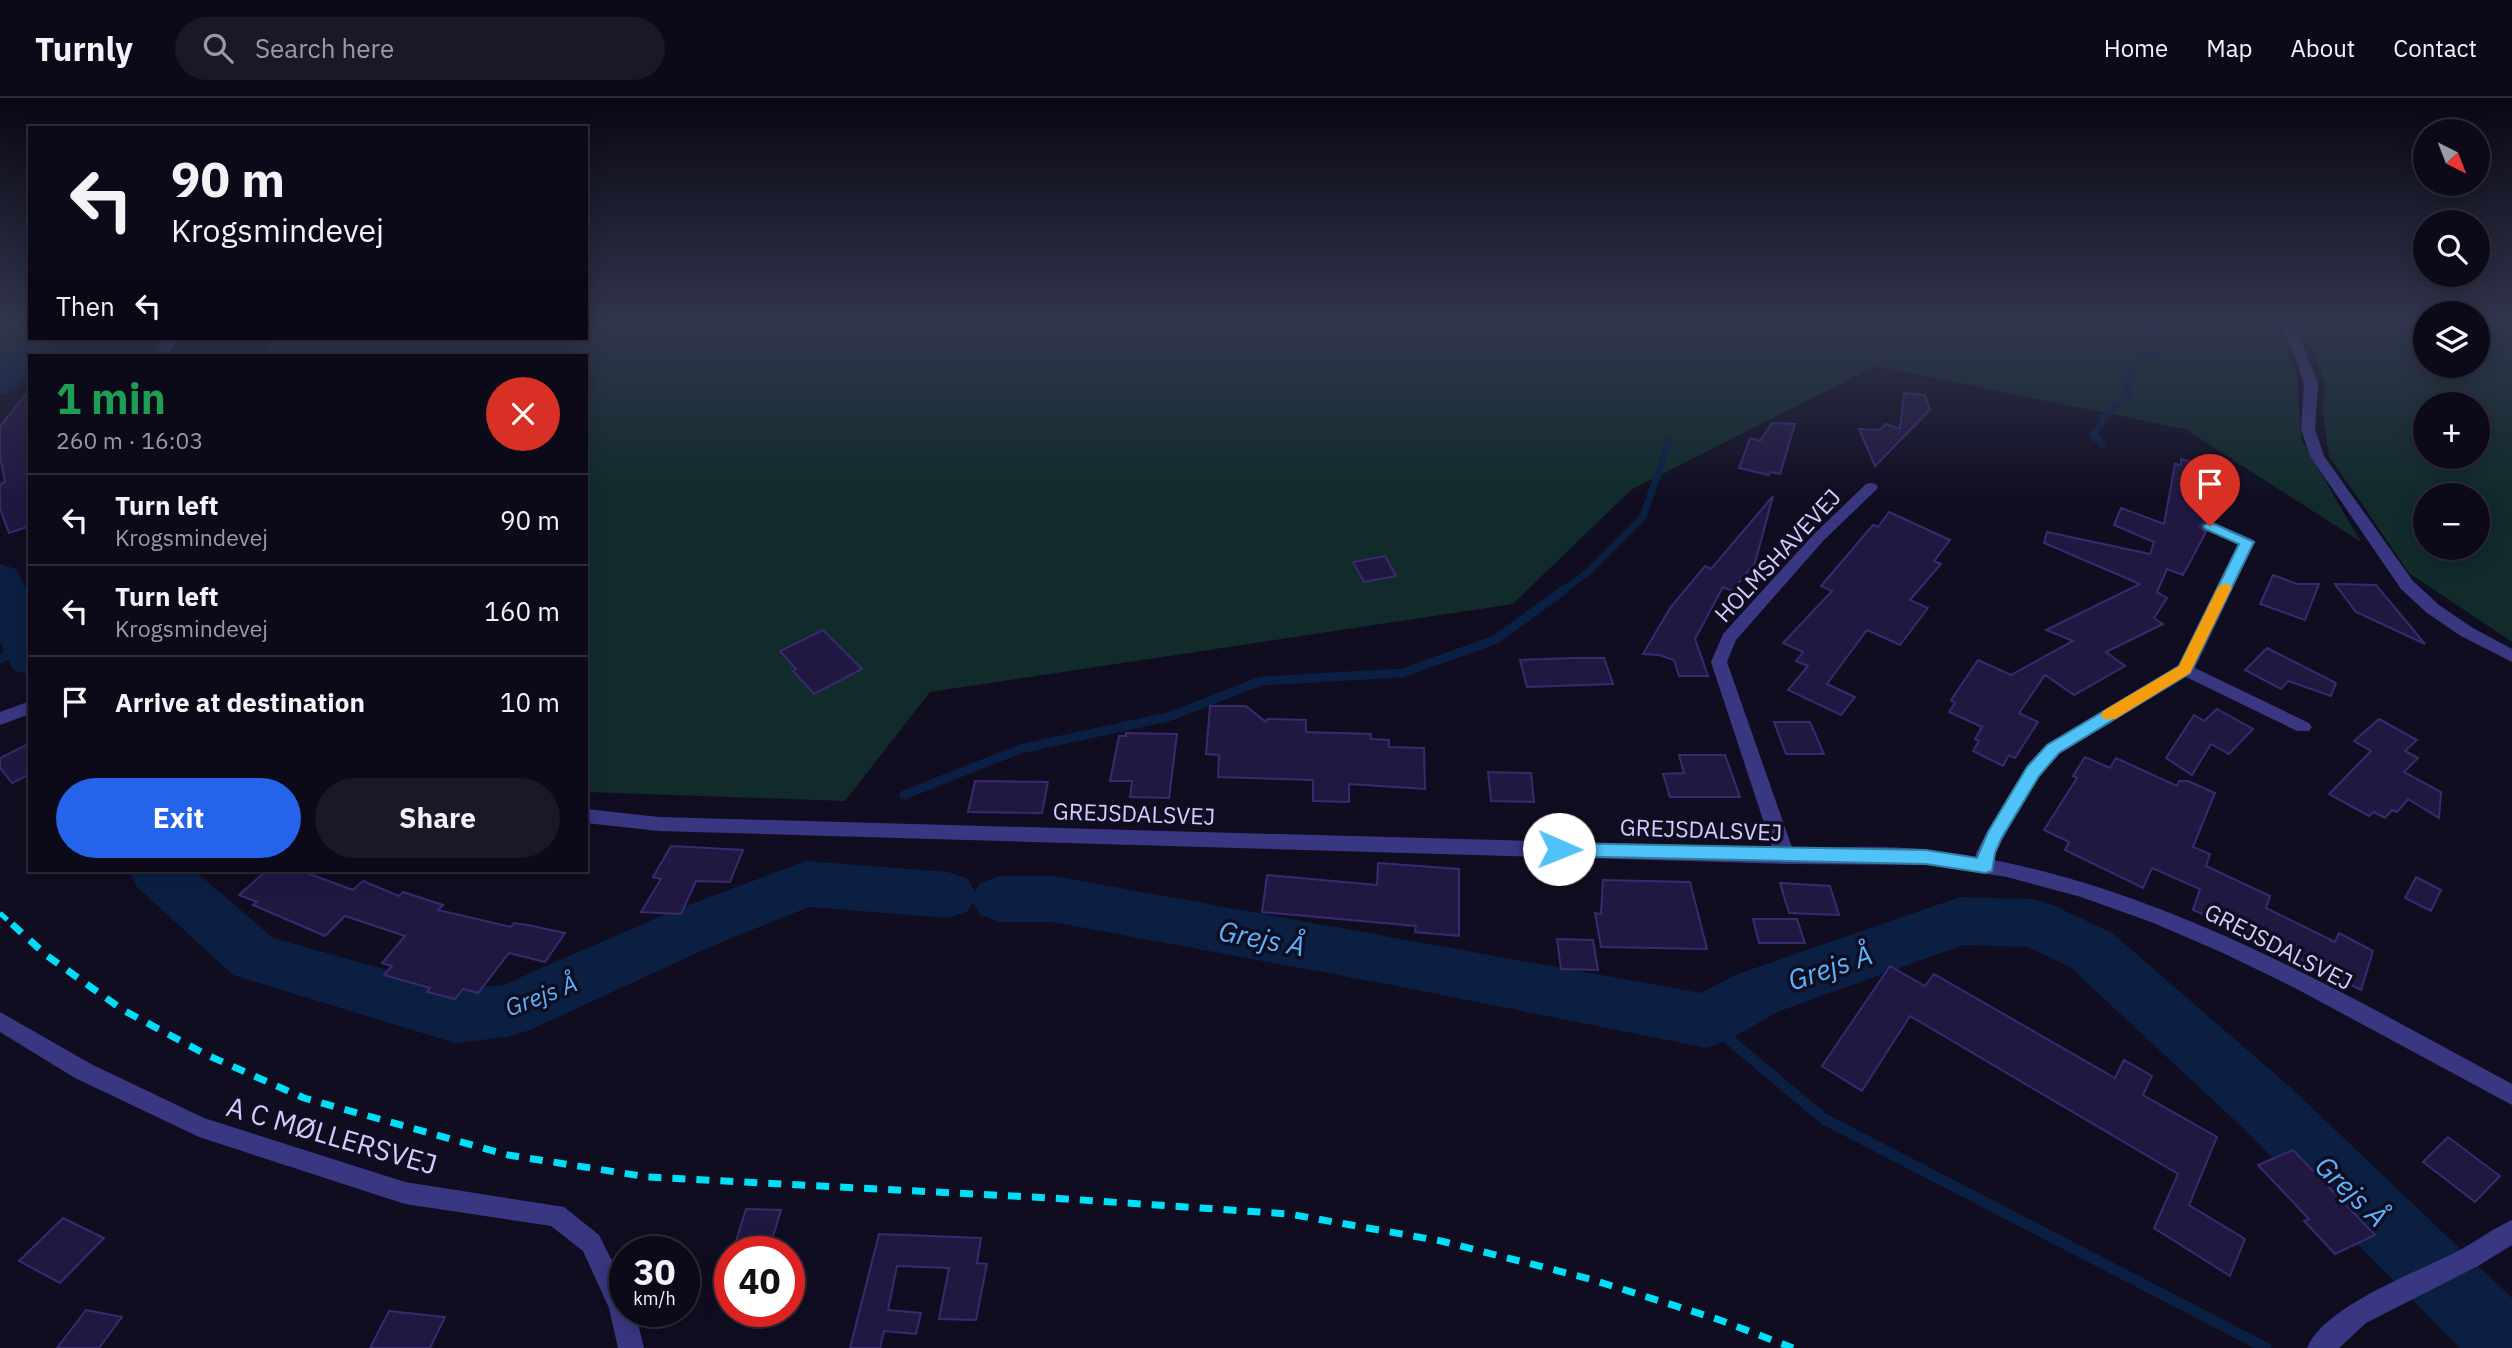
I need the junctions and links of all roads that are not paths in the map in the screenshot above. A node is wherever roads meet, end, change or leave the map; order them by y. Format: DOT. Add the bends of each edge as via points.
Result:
graph roads {
  1 [pos="2310,382"];
  2 [pos="1871,487"];
  3 [pos="2210,526"];
  4 [pos="2512,656"];
  5 [pos="2185,670"];
  6 [pos="28,708"];
  7 [pos="0,719"];
  8 [pos="2304,727"];
  9 [pos="588,816"];
  10 [pos="1785,856"];
  11 [pos="1985,866"];
  12 [pos="0,1021"];
  13 [pos="2512,1096"];
  14 [pos="2512,1231"];
  15 [pos="2323,1345"];
  16 [pos="631,1348"];
  1 -- 4 [label="street" via="2308,429 2317,456 2407,585 2444,617"];
  2 -- 10 [label="street, HOLMSHAVEVEJ" via="1819,537 1729,638 1720,662"];
  3 -- 5 [label="street" via="2247,542"];
  5 -- 8 [label="street"];
  5 -- 11 [label="street" via="2053,749 2033,771 1994,837"];
  6 -- 7 [label="street"];
  9 -- 10 [label="street, GREJSDALSVEJ" via="673,825"];
  10 -- 11 [label="street, GREJSDALSVEJ" via="1926,857"];
  11 -- 13 [label="street, GREJSDALSVEJ" via="2101,894 2191,929 2290,976"];
  12 -- 16 [label="street, A C MØLLERSVEJ" via="83,1071 199,1127 405,1193 556,1214 591,1242 621,1306"];
  14 -- 15 [label="street" via="2469,1258 2357,1314"];
}
